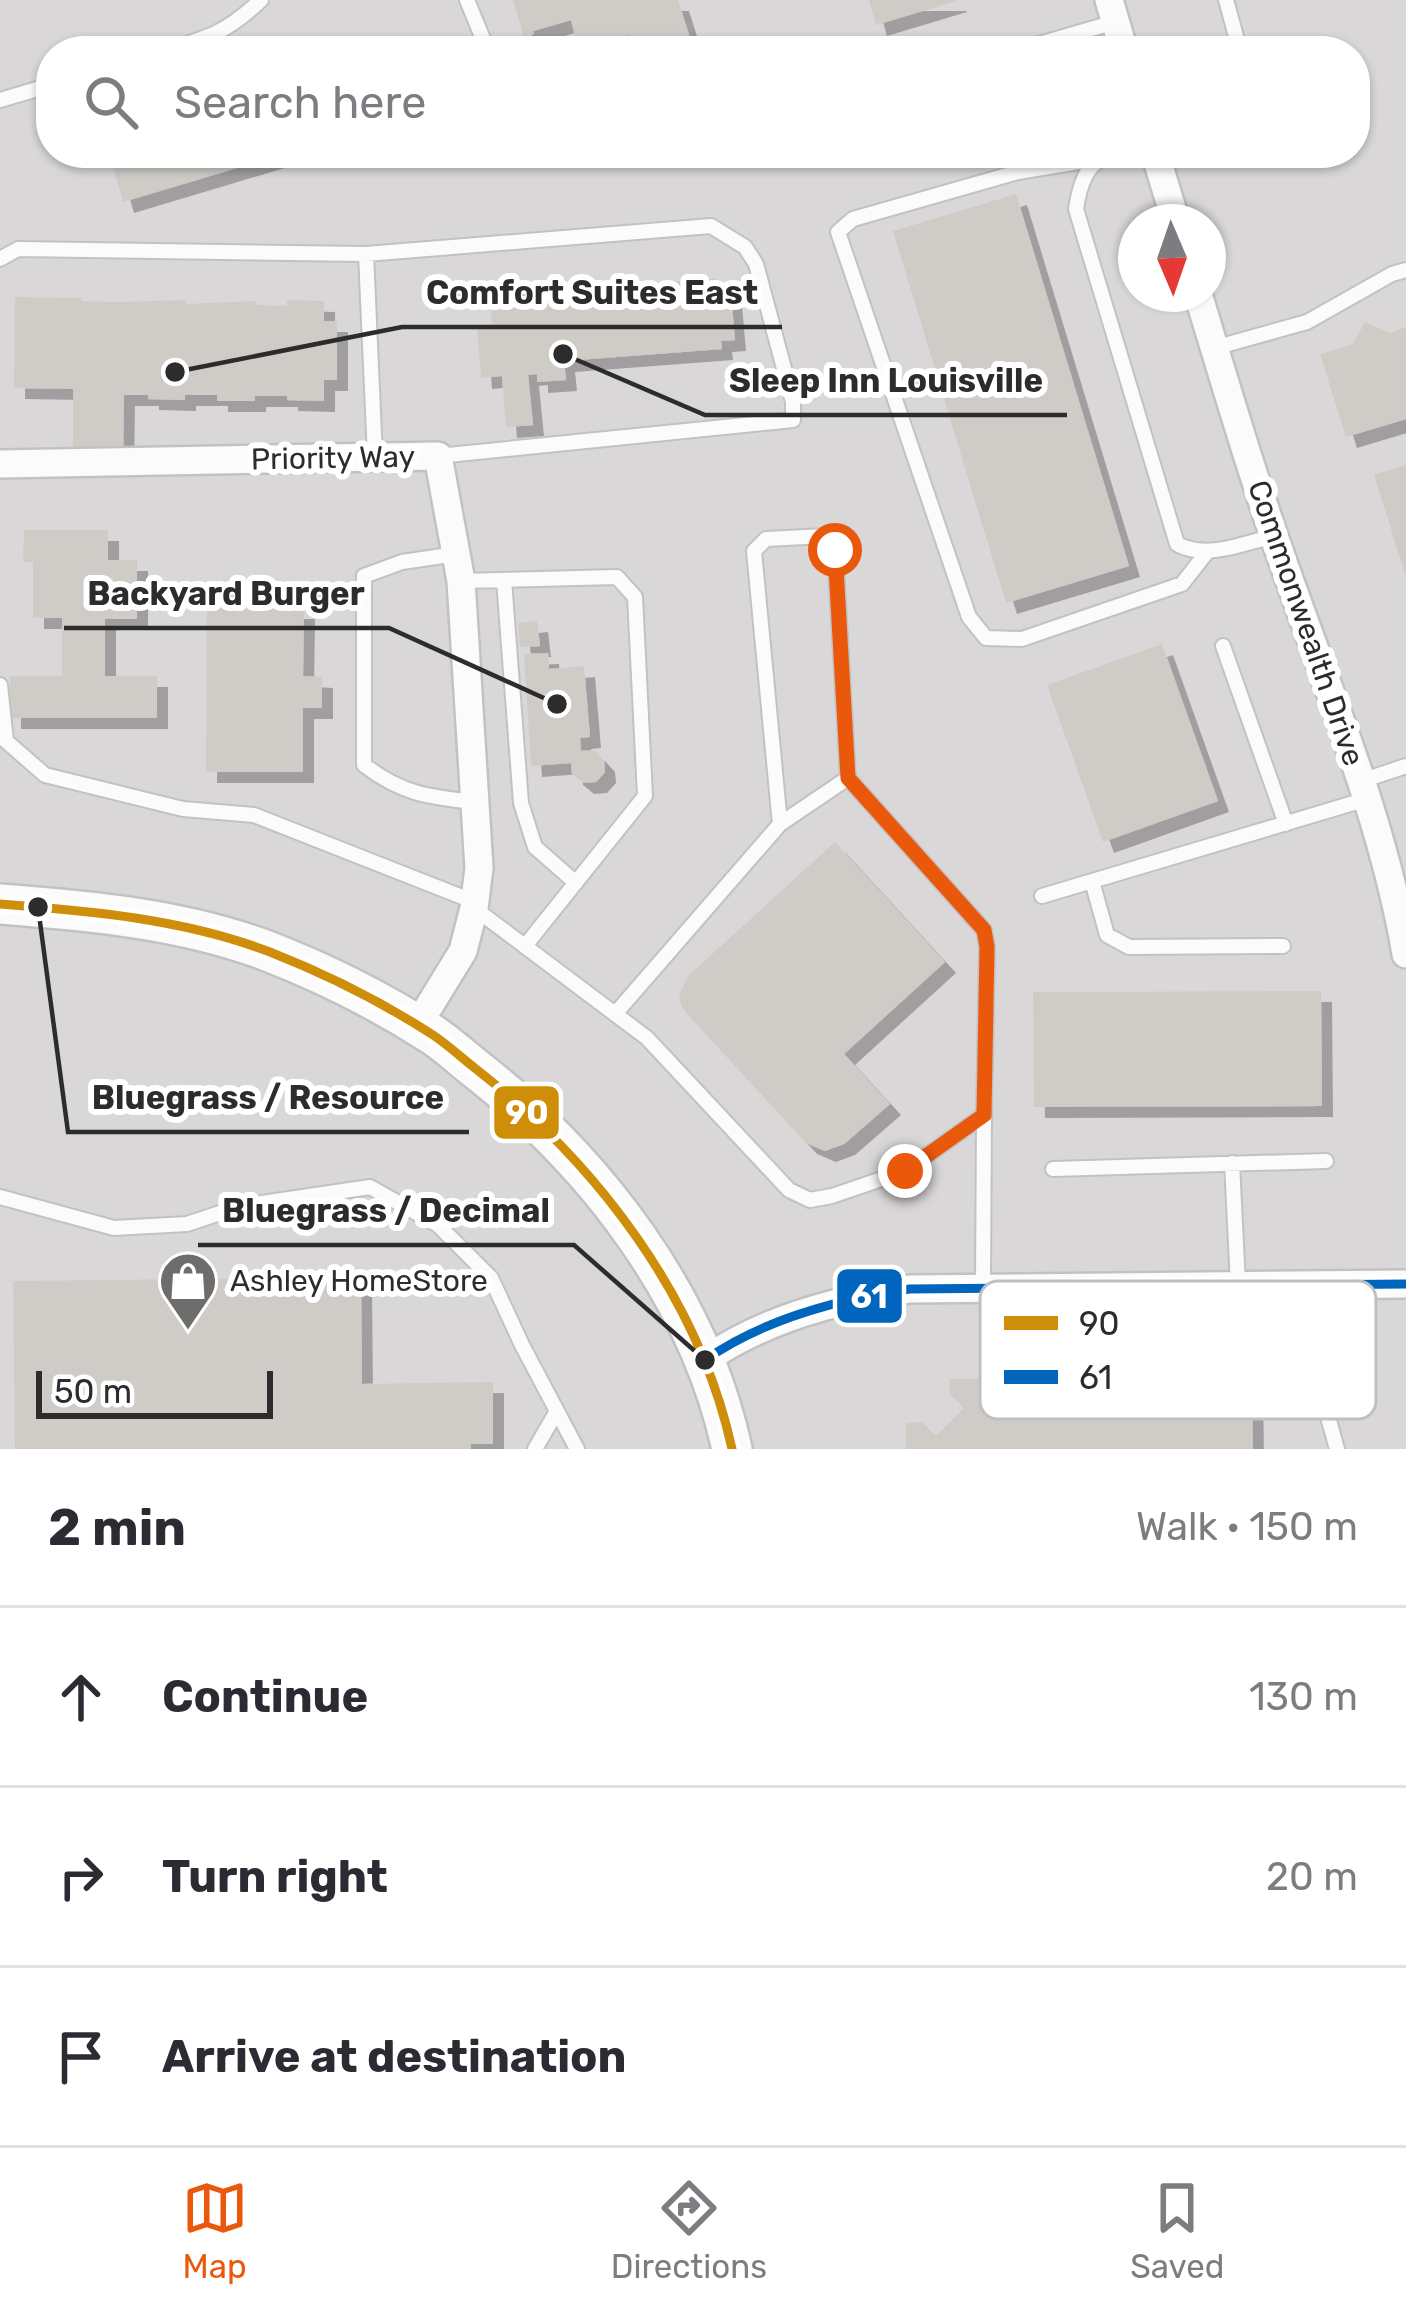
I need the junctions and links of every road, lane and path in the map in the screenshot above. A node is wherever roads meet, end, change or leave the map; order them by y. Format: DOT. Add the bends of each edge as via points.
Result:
graph roads {
  1 [pos="261,0"];
  2 [pos="467,0"];
  3 [pos="1226,0"];
  4 [pos="1112,11"];
  5 [pos="214,36"];
  6 [pos="482,36"];
  7 [pos="1052,36"];
  8 [pos="1236,36"];
  9 [pos="36,89"];
  10 [pos="0,100"];
  11 [pos="1052,168"];
  12 [pos="1091,168"];
  13 [pos="1160,168"];
  14 [pos="1171,204"];
  15 [pos="366,254"];
  16 [pos="0,260"];
  17 [pos="1406,270"];
  18 [pos="1203,312"];
  19 [pos="1214,347"];
  20 [pos="438,456"];
  21 [pos="375,458"];
  22 [pos="0,464"];
  23 [pos="1274,536"];
  24 [pos="1207,551"];
  25 [pos="458,568"];
  26 [pos="504,580"];
  27 [pos="1223,646"];
  28 [pos="0,685"];
  29 [pos="3,742"];
  30 [pos="1406,766"];
  31 [pos="848,778"];
  32 [pos="1364,790"];
  33 [pos="474,802"];
  34 [pos="780,824"];
  35 [pos="1286,824"];
  36 [pos="1395,859"];
  37 [pos="1092,881"];
  38 [pos="575,883"];
  39 [pos="1042,896"];
  40 [pos="0,904"];
  41 [pos="475,905"];
  42 [pos="525,946"];
  43 [pos="1283,946"];
  44 [pos="1406,954"];
  45 [pos="615,1014"];
  46 [pos="417,1026"];
  47 [pos="984,1115"];
  48 [pos="1326,1161"];
  49 [pos="1232,1163"];
  50 [pos="1053,1169"];
  51 [pos="0,1197"];
  52 [pos="982,1281"];
  53 [pos="1238,1281"];
  54 [pos="1376,1283"];
  55 [pos="1406,1283"];
  56 [pos="980,1287"];
  57 [pos="705,1360"];
  58 [pos="557,1411"];
  59 [pos="1329,1419"];
  60 [pos="535,1449"];
  61 [pos="577,1449"];
  62 [pos="732,1449"];
  63 [pos="1337,1449"];
  1 -- 5 [label="lane"];
  2 -- 6 [label="lane"];
  3 -- 8 [label="lane"];
  4 -- 7 [label="lane"];
  9 -- 10 [label="lane"];
  11 -- 24 [label="lane" via="853,219 838,232 969,617 986,638 1022,639 1182,584"];
  12 -- 24 [label="lane" via="1076,209 1177,544"];
  13 -- 14 [label="street"];
  15 -- 16 [label="lane" via="18,249"];
  15 -- 20 [label="lane" via="711,226 756,264 793,420"];
  15 -- 21 [label="lane"];
  17 -- 19 [label="lane" via="1307,322"];
  18 -- 19 [label="street, Commonwealth Drive"];
  19 -- 23 [label="street, Commonwealth Drive"];
  20 -- 21 [label="street, Priority Way"];
  20 -- 25 [label="street, Priority Way"];
  21 -- 22 [label="street, Priority Way"];
  23 -- 24 [label="lane"];
  23 -- 32 [label="street, Commonwealth Drive"];
  25 -- 26 [label="lane"];
  25 -- 33 [label="street, Priority Way"];
  25 -- 33 [label="lane" via="402,562 364,576 364,765 387,783"];
  26 -- 38 [label="lane" via="521,803 536,847"];
  26 -- 38 [label="lane" via="617,577 634,597 645,796"];
  27 -- 35 [label="lane"];
  28 -- 29 [label="lane"];
  29 -- 41 [label="lane" via="44,776 183,809 254,815"];
  30 -- 32 [label="lane"];
  31 -- 34 [label="lane"];
  31 -- 34 [label="lane" via="835,550 826,536 766,539 754,550"];
  31 -- 47 [label="lane" via="984,930"];
  32 -- 35 [label="lane"];
  32 -- 36 [label="street, Commonwealth Drive"];
  33 -- 41 [label="street, Priority Way"];
  34 -- 45 [label="lane"];
  35 -- 37 [label="lane"];
  36 -- 44 [label="street, Commonwealth Drive"];
  37 -- 39 [label="lane"];
  37 -- 43 [label="lane" via="1107,935 1129,947"];
  38 -- 42 [label="lane"];
  40 -- 46 [label="street" via="131,917 266,950"];
  41 -- 42 [label="lane"];
  41 -- 46 [label="street, Priority Way" via="463,951"];
  42 -- 45 [label="lane"];
  45 -- 47 [label="lane" via="789,1190 810,1200 905,1171"];
  46 -- 57 [label="street" via="519,1102 602,1190"];
  47 -- 52 [label="lane"];
  48 -- 49 [label="lane"];
  49 -- 50 [label="lane"];
  49 -- 53 [label="lane"];
  51 -- 58 [label="lane" via="114,1228 188,1224 241,1206 370,1187 438,1225 491,1278"];
  54 -- 55 [label="street"];
  56 -- 57 [label="street" via="910,1289 841,1303 755,1330"];
  57 -- 62 [label="street"];
  58 -- 60 [label="lane"];
  58 -- 61 [label="lane"];
  59 -- 63 [label="lane"];
}
